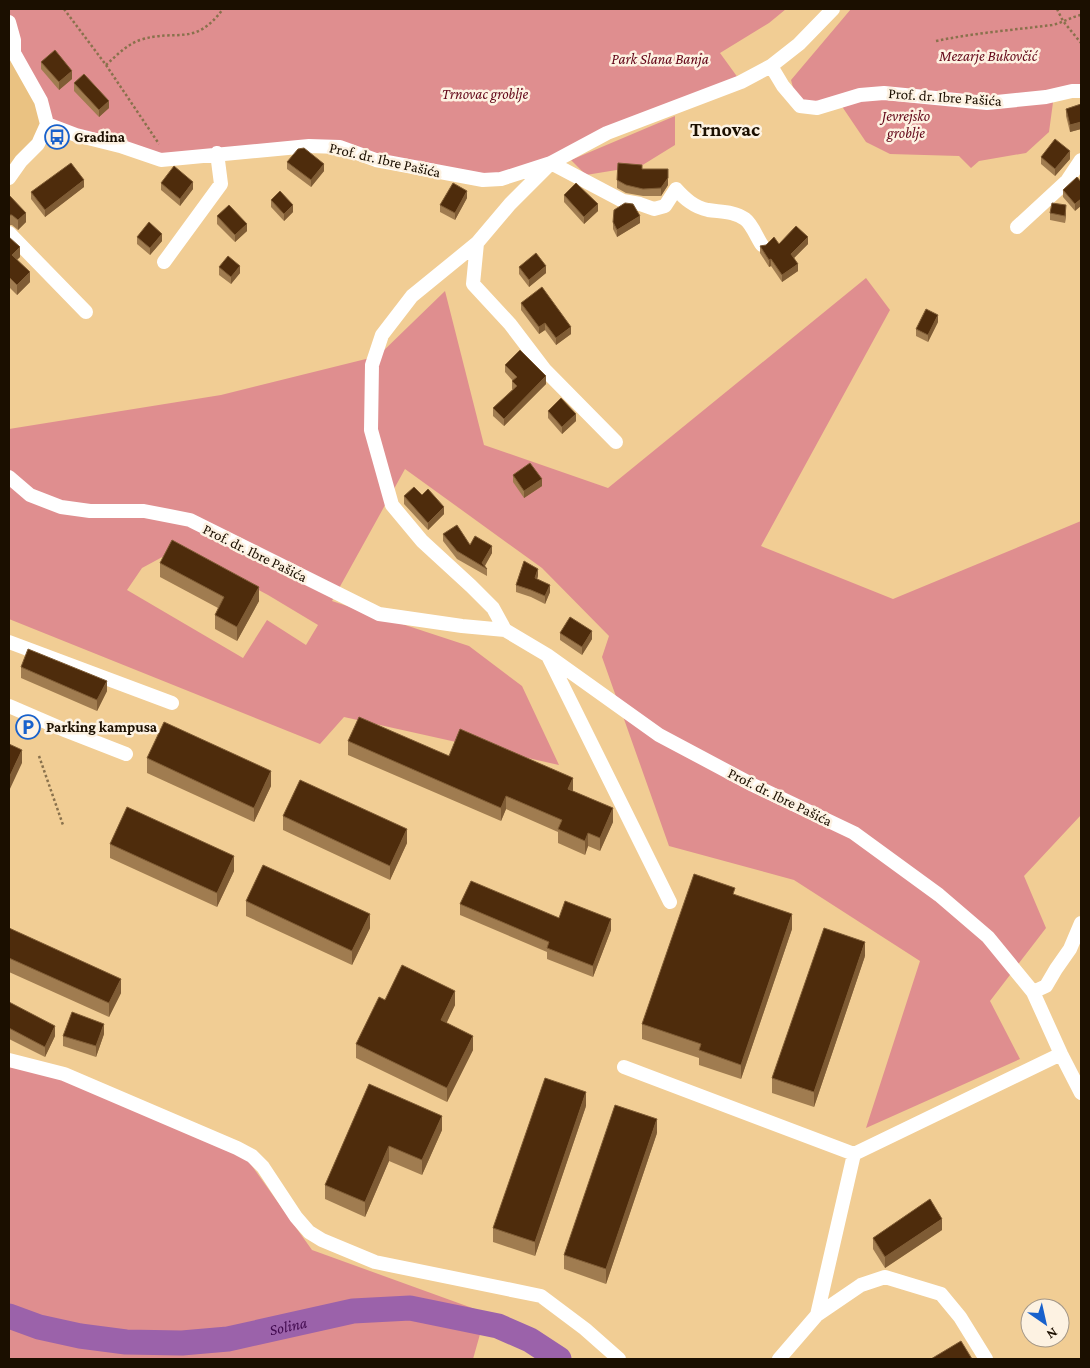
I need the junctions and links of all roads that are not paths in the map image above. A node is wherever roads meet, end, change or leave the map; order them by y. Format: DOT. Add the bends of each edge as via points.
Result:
graph roads {
  1 [pos="833,9"];
  2 [pos="9,22"];
  3 [pos="12,50"];
  4 [pos="771,66"];
  5 [pos="1081,91"];
  6 [pos="46,124"];
  7 [pos="217,154"];
  8 [pos="1081,160"];
  9 [pos="551,163"];
  10 [pos="9,178"];
  11 [pos="1017,227"];
  12 [pos="9,233"];
  13 [pos="477,243"];
  14 [pos="762,245"];
  15 [pos="164,262"];
  16 [pos="86,312"];
  17 [pos="616,442"];
  18 [pos="9,477"];
  19 [pos="505,630"];
  20 [pos="9,642"];
  21 [pos="547,655"];
  22 [pos="172,703"];
  23 [pos="9,706"];
  24 [pos="126,754"];
  25 [pos="670,902"];
  26 [pos="1081,923"];
  27 [pos="1033,992"];
  28 [pos="1061,1054"];
  29 [pos="9,1060"];
  30 [pos="624,1067"];
  31 [pos="1081,1093"];
  32 [pos="854,1154"];
  33 [pos="817,1315"];
  34 [pos="619,1359"];
  35 [pos="779,1359"];
  36 [pos="986,1359"];
  1 -- 4 [label="street, Prof. dr. Ibre Pašića" via="799,44"];
  2 -- 3 [label="street" via="14,40"];
  3 -- 6 [label="street" via="41,101"];
  4 -- 5 [label="street, Prof. dr. Ibre Pašića" via="800,106 816,108 860,95 884,93 987,103"];
  4 -- 9 [label="street, Prof. dr. Ibre Pašića" via="741,82 606,133"];
  6 -- 7 [label="street, Prof. dr. Ibre Pašića" via="160,160"];
  6 -- 10 [label="street" via="38,144"];
  7 -- 9 [label="street, Prof. dr. Ibre Pašića" via="309,146 340,147 376,160 483,180"];
  7 -- 15 [label="street" via="221,184"];
  8 -- 11 [label="street" via="1067,181"];
  9 -- 13 [label="street, Prof. dr. Ibre Pašića"];
  9 -- 14 [label="street" via="624,201 654,209 665,206 676,189 695,206 725,211 746,220"];
  12 -- 16 [label="street"];
  13 -- 17 [label="street" via="473,284 510,324 545,370"];
  13 -- 19 [label="street, Prof. dr. Ibre Pašića" via="412,296 382,334 372,365 371,430 392,505 422,540 493,608"];
  18 -- 19 [label="street, Prof. dr. Ibre Pašića" via="30,495 61,507 90,511 144,511 190,520 380,614"];
  19 -- 21 [label="street, Prof. dr. Ibre Pašića"];
  20 -- 22 [label="street"];
  21 -- 25 [label="street"];
  21 -- 27 [label="street, Prof. dr. Ibre Pašića" via="659,735 854,833 939,895 988,937"];
  23 -- 24 [label="street"];
  26 -- 27 [label="street" via="1070,949 1046,986"];
  27 -- 28 [label="street, Prof. dr. Ibre Pašića"];
  28 -- 31 [label="street, Prof. dr. Ibre Pašića"];
  28 -- 32 [label="street"];
  29 -- 34 [label="street" via="64,1074 252,1156 296,1217 309,1232 322,1240 375,1262 541,1296"];
  30 -- 32 [label="street"];
  32 -- 33 [label="street"];
  33 -- 35 [label="street"];
  33 -- 36 [label="street" via="861,1285 885,1277 941,1294 960,1317"];
}
